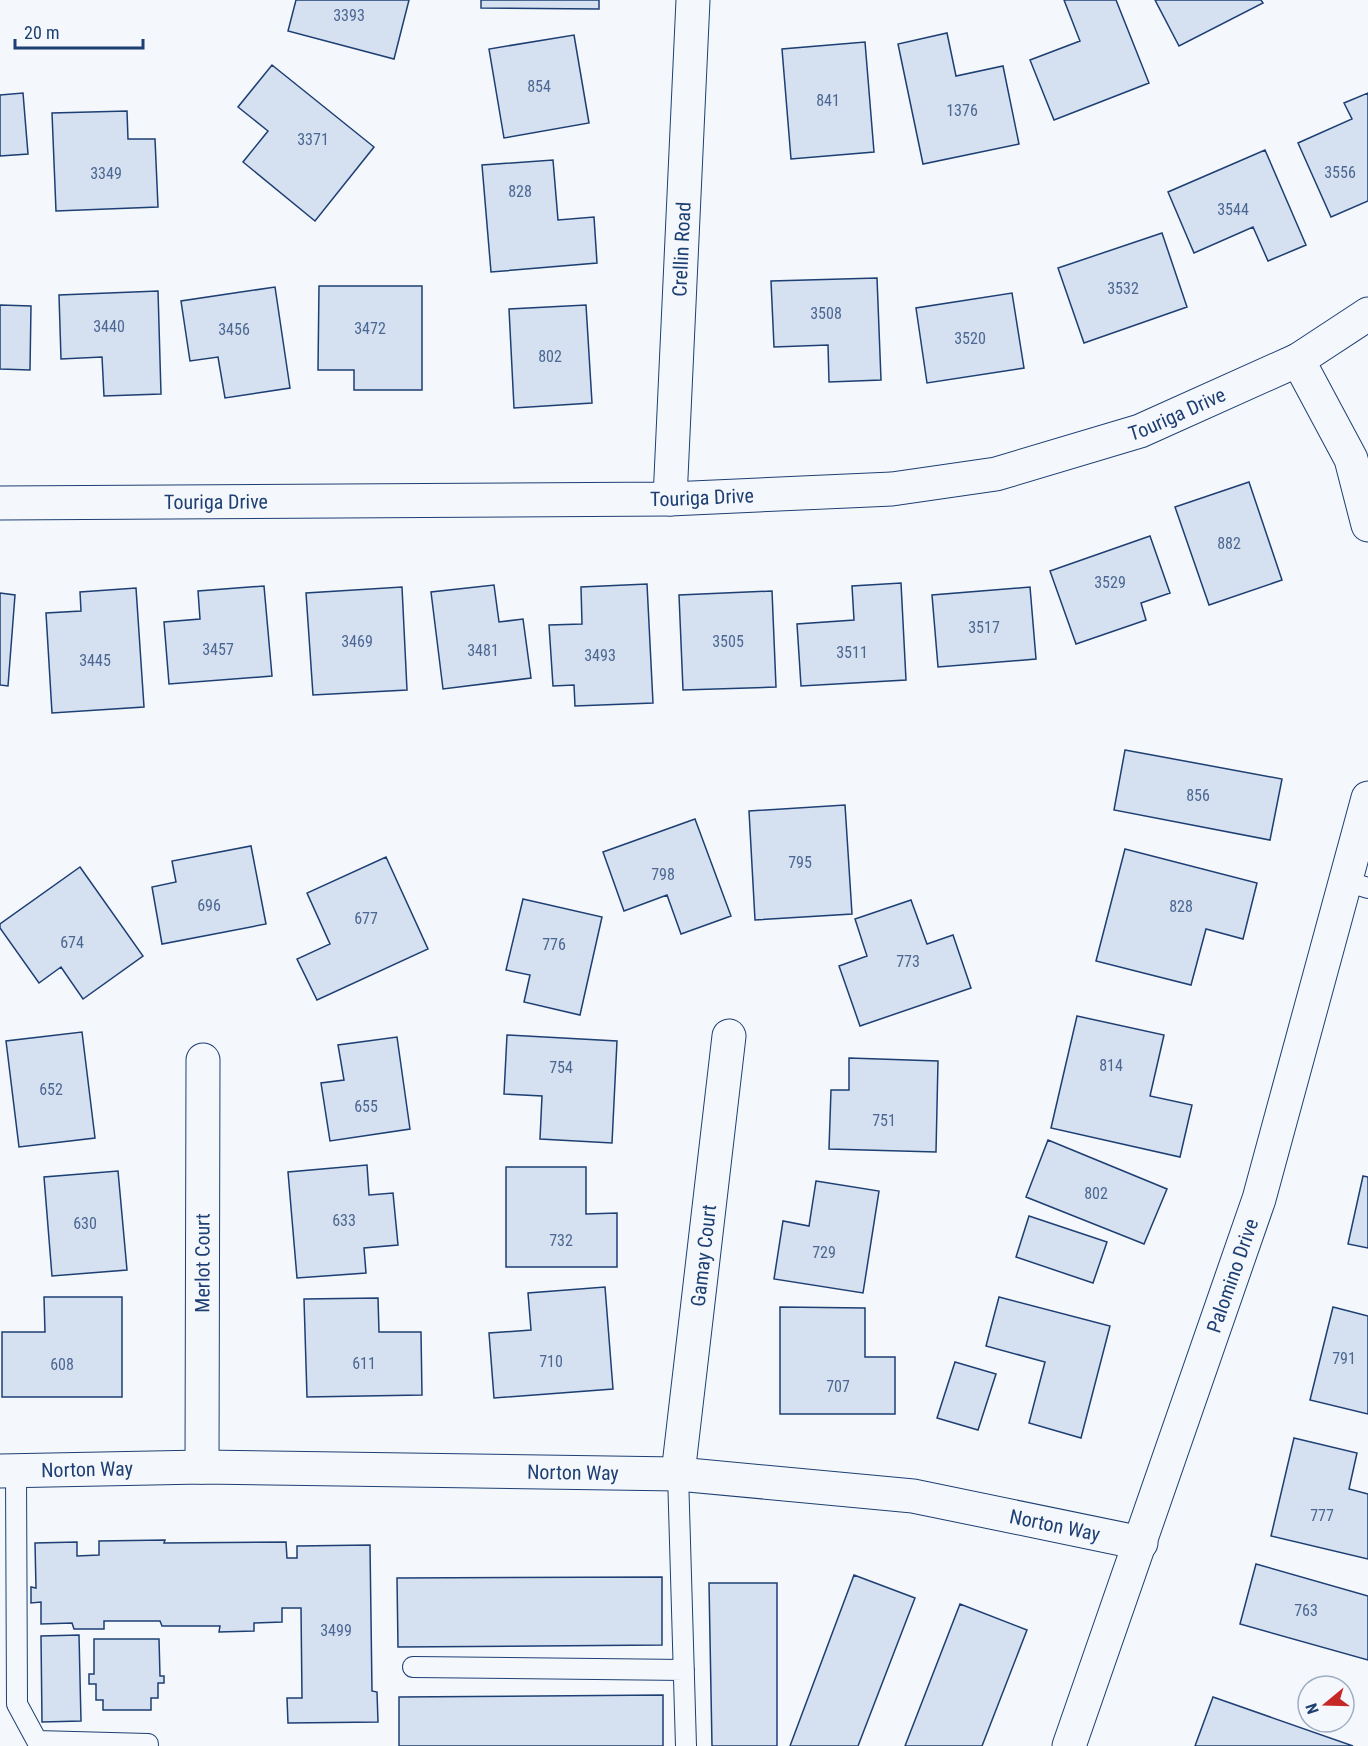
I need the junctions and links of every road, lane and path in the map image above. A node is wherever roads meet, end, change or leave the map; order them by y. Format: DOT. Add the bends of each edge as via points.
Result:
graph roads {
  1 [pos="693,0"];
  2 [pos="1368,314"];
  3 [pos="1298,360"];
  4 [pos="670,499"];
  5 [pos="0,503"];
  6 [pos="1368,525"];
  7 [pos="1368,798"];
  8 [pos="1357,885"];
  9 [pos="729,1036"];
  10 [pos="202,1060"];
  11 [pos="202,1467"];
  12 [pos="8,1471"];
  13 [pos="678,1474"];
  14 [pos="1141,1543"];
  15 [pos="413,1667"];
  16 [pos="684,1670"];
  17 [pos="148,1744"];
  18 [pos="686,1746"];
  19 [pos="1069,1746"];
  1 -- 4 [label="street, Crellin Road"];
  2 -- 3 [label="street, Touriga Drive"];
  3 -- 4 [label="street, Touriga Drive" via="1140,431 996,474 892,489"];
  3 -- 6 [label="street" via="1351,459"];
  4 -- 5 [label="street, Touriga Drive"];
  7 -- 8 [label="street, Palomino Drive"];
  8 -- 14 [label="street, Palomino Drive" via="1259,1199"];
  9 -- 13 [label="street, Gamay Court"];
  10 -- 11 [label="street, Merlot Court"];
  11 -- 12 [label="street, Norton Way"];
  11 -- 13 [label="street, Norton Way"];
  12 -- 17 [label="lane" via="17,1704 37,1741"];
  13 -- 14 [label="street, Norton Way" via="913,1496"];
  13 -- 16 [label="lane"];
  14 -- 19 [label="street, Palomino Drive"];
  15 -- 16 [label="lane"];
  16 -- 18 [label="lane"];
}
